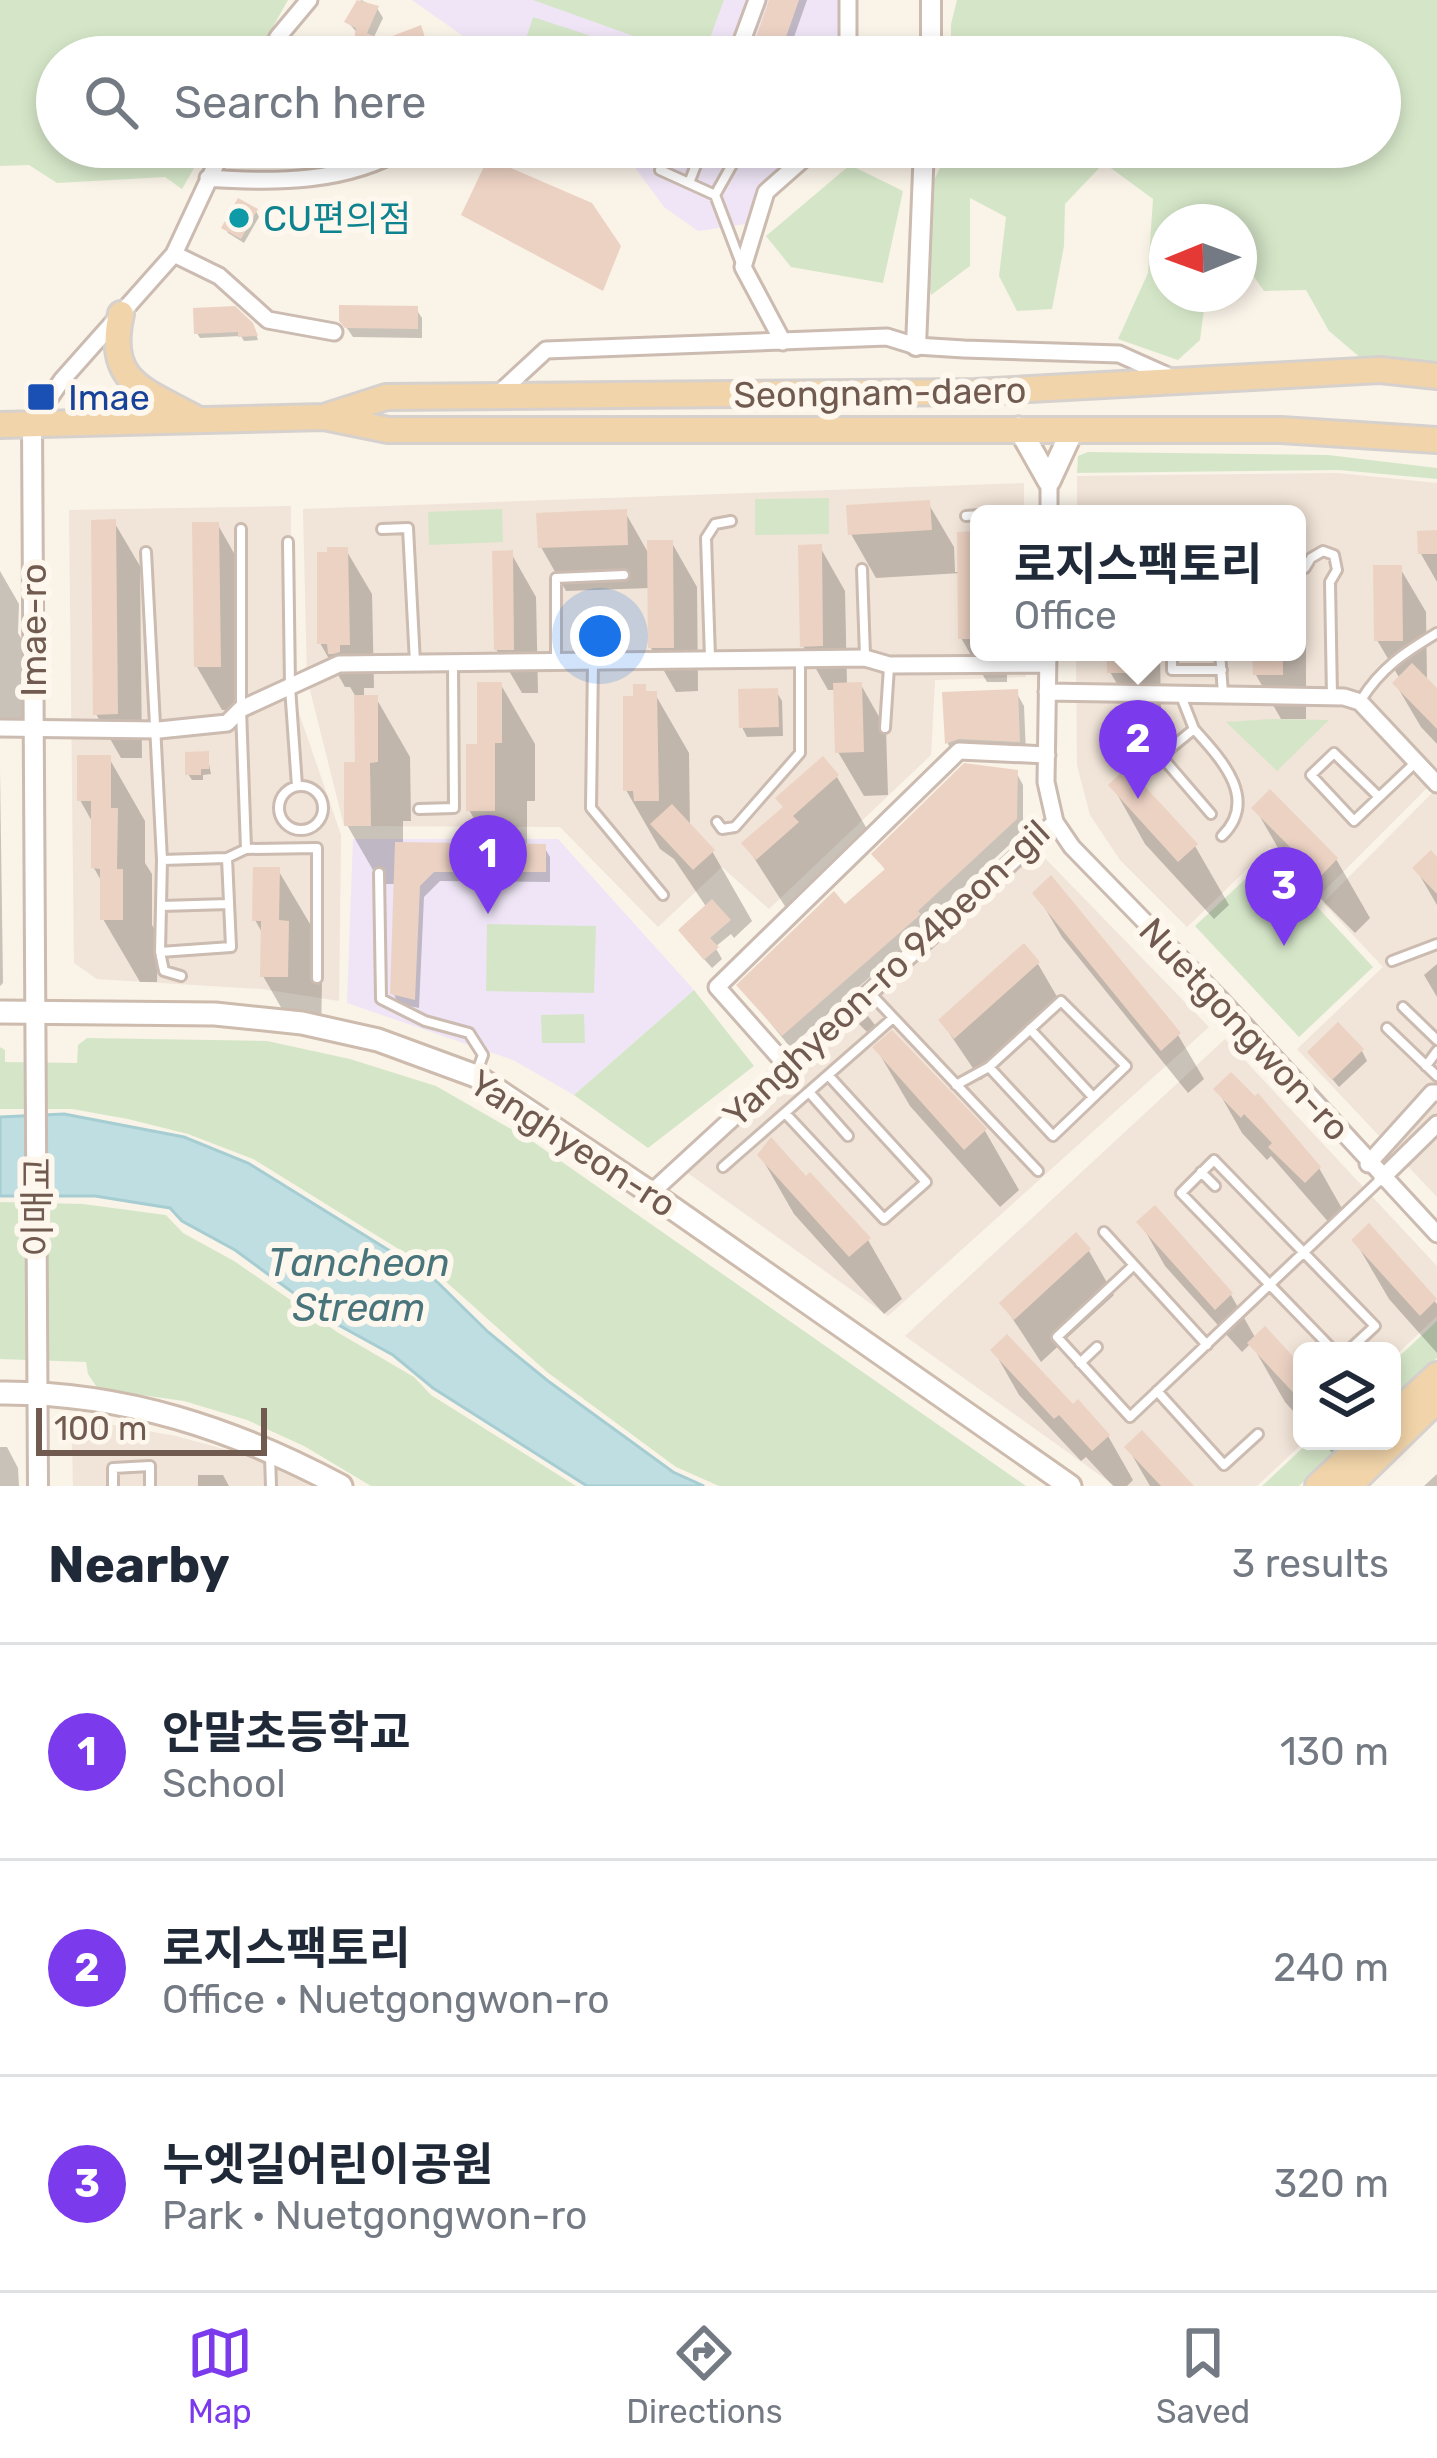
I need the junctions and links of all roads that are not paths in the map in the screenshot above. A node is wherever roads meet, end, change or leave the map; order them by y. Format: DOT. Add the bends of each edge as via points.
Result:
graph roads {
  1 [pos="309,0"];
  2 [pos="757,0"];
  3 [pos="848,0"];
  4 [pos="931,0"];
  5 [pos="279,36"];
  6 [pos="744,36"];
  7 [pos="848,36"];
  8 [pos="931,36"];
  9 [pos="213,168"];
  10 [pos="351,168"];
  11 [pos="661,168"];
  12 [pos="694,168"];
  13 [pos="731,168"];
  14 [pos="792,168"];
  15 [pos="923,168"];
  16 [pos="208,178"];
  17 [pos="688,183"];
  18 [pos="716,195"];
  19 [pos="174,254"];
  20 [pos="742,267"];
  21 [pos="121,314"];
  22 [pos="334,332"];
  23 [pos="783,342"];
  24 [pos="916,346"];
  25 [pos="1437,376"];
  26 [pos="1184,383"];
  27 [pos="494,398"];
  28 [pos="325,417"];
  29 [pos="199,420"];
  30 [pos="32,424"];
  31 [pos="0,425"];
  32 [pos="1019,428"];
  33 [pos="1072,429"];
  34 [pos="1437,440"];
  35 [pos="1049,481"];
  36 [pos="1049,505"];
  37 [pos="966,516"];
  38 [pos="970,516"];
  39 [pos="731,521"];
  40 [pos="242,529"];
  41 [pos="382,529"];
  42 [pos="288,542"];
  43 [pos="146,552"];
  44 [pos="1306,566"];
  45 [pos="862,569"];
  46 [pos="624,575"];
  47 [pos="1436,635"];
  48 [pos="865,658"];
  49 [pos="710,659"];
  50 [pos="800,659"];
  51 [pos="970,660"];
  52 [pos="1047,661"];
  53 [pos="1172,661"];
  54 [pos="1221,661"];
  55 [pos="556,662"];
  56 [pos="593,662"];
  57 [pos="453,664"];
  58 [pos="415,665"];
  59 [pos="889,665"];
  60 [pos="1222,670"];
  61 [pos="290,687"];
  62 [pos="1047,692"];
  63 [pos="1181,694"];
  64 [pos="1223,695"];
  65 [pos="1332,697"];
  66 [pos="1360,702"];
  67 [pos="241,709"];
  68 [pos="34,727"];
  69 [pos="0,728"];
  70 [pos="885,728"];
  71 [pos="1194,729"];
  72 [pos="158,730"];
  73 [pos="1047,754"];
  74 [pos="1416,762"];
  75 [pos="1437,784"];
  76 [pos="297,786"];
  77 [pos="1379,797"];
  78 [pos="419,808"];
  79 [pos="1211,814"];
  80 [pos="717,822"];
  81 [pos="1055,822"];
  82 [pos="1222,836"];
  83 [pos="245,849"];
  84 [pos="227,858"];
  85 [pos="162,860"];
  86 [pos="380,873"];
  87 [pos="663,896"];
  88 [pos="229,904"];
  89 [pos="161,906"];
  90 [pos="1437,944"];
  91 [pos="160,952"];
  92 [pos="1392,961"];
  93 [pos="181,976"];
  94 [pos="317,978"];
  95 [pos="869,992"];
  96 [pos="1403,1007"];
  97 [pos="36,1010"];
  98 [pos="0,1012"];
  99 [pos="893,1018"];
  100 [pos="1387,1028"];
  101 [pos="1030,1029"];
  102 [pos="1437,1040"];
  103 [pos="1437,1051"];
  104 [pos="37,1057"];
  105 [pos="788,1066"];
  106 [pos="1426,1066"];
  107 [pos="989,1067"];
  108 [pos="828,1075"];
  109 [pos="476,1076"];
  110 [pos="1437,1076"];
  111 [pos="956,1084"];
  112 [pos="809,1092"];
  113 [pos="1437,1093"];
  114 [pos="1094,1097"];
  115 [pos="785,1113"];
  116 [pos="1437,1124"];
  117 [pos="848,1136"];
  118 [pos="1368,1163"];
  119 [pos="723,1167"];
  120 [pos="1038,1171"];
  121 [pos="1201,1172"];
  122 [pos="1382,1178"];
  123 [pos="1215,1186"];
  124 [pos="651,1193"];
  125 [pos="1104,1232"];
  126 [pos="1437,1234"];
  127 [pos="1304,1252"];
  128 [pos="1134,1265"];
  129 [pos="1270,1285"];
  130 [pos="1325,1342"];
  131 [pos="1357,1342"];
  132 [pos="1207,1345"];
  133 [pos="1097,1347"];
  134 [pos="1080,1363"];
  135 [pos="1437,1375"];
  136 [pos="1157,1391"];
  137 [pos="0,1393"];
  138 [pos="37,1393"];
  139 [pos="1437,1400"];
  140 [pos="1401,1409"];
  141 [pos="1258,1434"];
  142 [pos="269,1448"];
  143 [pos="1356,1450"];
  144 [pos="38,1486"];
  145 [pos="113,1486"];
  146 [pos="150,1486"];
  147 [pos="271,1486"];
  148 [pos="341,1486"];
  149 [pos="1070,1486"];
  150 [pos="1318,1486"];
  151 [pos="1349,1486"];
  1 -- 5 [label="street"];
  2 -- 6 [label="street"];
  3 -- 7 [label="street"];
  4 -- 8 [label="street"];
  9 -- 16 [label="street"];
  10 -- 16 [label="street" via="281,183"];
  11 -- 17 [label="lane"];
  12 -- 17 [label="lane"];
  13 -- 18 [label="lane"];
  14 -- 20 [label="street" via="766,192"];
  15 -- 24 [label="street"];
  16 -- 19 [label="street"];
  17 -- 18 [label="lane"];
  18 -- 20 [label="lane"];
  19 -- 21 [label="street"];
  19 -- 22 [label="street" via="219,276 268,320"];
  20 -- 23 [label="street"];
  21 -- 29 [label="main road" via="115,352 131,380"];
  21 -- 30 [label="street"];
  23 -- 24 [label="street" via="887,337"];
  23 -- 27 [label="street" via="546,350"];
  24 -- 26 [label="street" via="1119,354"];
  25 -- 26 [label="main road, Seongnam-daero" via="1380,370"];
  26 -- 27 [label="main road, Seongnam-daero"];
  27 -- 28 [label="main road, Seongnam-daero" via="386,398"];
  28 -- 29 [label="main road, Seongnam-daero"];
  28 -- 32 [label="main road, Seongnam-daero" via="388,430"];
  29 -- 30 [label="main road, Seongnam-daero"];
  30 -- 31 [label="main road, Seongnam-daero"];
  30 -- 68 [label="street, Imae-ro"];
  32 -- 33 [label="main road, Seongnam-daero"];
  32 -- 35 [label="main road"];
  33 -- 34 [label="main road, Seongnam-daero" via="1326,430"];
  33 -- 35 [label="main road"];
  35 -- 36 [label="street"];
  37 -- 38 [label="lane"];
  39 -- 49 [label="lane" via="715,524 706,538"];
  40 -- 67 [label="lane"];
  41 -- 58 [label="lane" via="408,528"];
  42 -- 61 [label="lane"];
  43 -- 72 [label="lane"];
  44 -- 65 [label="lane" via="1322,550 1334,555"];
  45 -- 48 [label="lane"];
  46 -- 55 [label="lane" via="556,578"];
  47 -- 66 [label="lane" via="1376,675"];
  48 -- 50 [label="street"];
  48 -- 59 [label="street"];
  49 -- 50 [label="street"];
  49 -- 56 [label="street"];
  50 -- 80 [label="lane" via="800,753 735,827"];
  51 -- 59 [label="street"];
  52 -- 62 [label="street, Yanghyeon-ro 94beon-gil"];
  53 -- 60 [label="lane" via="1172,670"];
  54 -- 60 [label="lane"];
  55 -- 56 [label="street"];
  55 -- 57 [label="street"];
  56 -- 87 [label="lane" via="591,808"];
  57 -- 58 [label="street"];
  57 -- 78 [label="lane" via="454,808"];
  58 -- 61 [label="street" via="339,664"];
  59 -- 70 [label="lane"];
  60 -- 64 [label="lane"];
  61 -- 67 [label="street"];
  61 -- 76 [label="lane"];
  62 -- 63 [label="street"];
  62 -- 73 [label="street, Yanghyeon-ro 94beon-gil"];
  63 -- 64 [label="street"];
  63 -- 71 [label="lane"];
  64 -- 65 [label="street"];
  65 -- 66 [label="street"];
  66 -- 74 [label="street"];
  67 -- 72 [label="street" via="227,723"];
  67 -- 83 [label="lane"];
  68 -- 69 [label="street"];
  68 -- 72 [label="street"];
  68 -- 97 [label="street, Imae-ro"];
  71 -- 79 [label="lane" via="1161,756"];
  71 -- 82 [label="lane" via="1226,763 1237,789 1238,809"];
  72 -- 85 [label="lane"];
  73 -- 81 [label="street, Yanghyeon-ro 94beon-gil"];
  73 -- 105 [label="street" via="959,751 718,987"];
  74 -- 75 [label="street"];
  74 -- 77 [label="lane"];
  76 -- 76 [label="lane" via="278,812 290,828 307,830 321,819 323,803 316,791"];
  77 -- 77 [label="lane" via="1354,821 1310,775 1334,753"];
  81 -- 95 [label="street, Yanghyeon-ro 94beon-gil"];
  81 -- 118 [label="street, Nuetgongwon-ro"];
  83 -- 84 [label="lane"];
  83 -- 94 [label="lane" via="317,848"];
  84 -- 85 [label="lane"];
  84 -- 88 [label="lane"];
  85 -- 89 [label="lane"];
  86 -- 109 [label="lane" via="381,999 469,1033 483,1055"];
  88 -- 89 [label="lane"];
  88 -- 91 [label="lane" via="231,947"];
  89 -- 91 [label="lane"];
  90 -- 92 [label="lane"];
  91 -- 93 [label="lane" via="164,971"];
  95 -- 99 [label="lane"];
  95 -- 105 [label="street, Yanghyeon-ro 94beon-gil"];
  96 -- 102 [label="lane"];
  97 -- 98 [label="main road, Yanghyeon-ro"];
  97 -- 104 [label="street, Imae-ro"];
  97 -- 109 [label="main road, Yanghyeon-ro" via="302,1024 378,1040"];
  99 -- 108 [label="lane"];
  99 -- 111 [label="lane"];
  100 -- 106 [label="lane"];
  101 -- 107 [label="lane"];
  101 -- 114 [label="lane"];
  101 -- 114 [label="lane" via="1061,1000 1126,1066"];
  103 -- 106 [label="lane"];
  104 -- 138 [label="street, 이매교"];
  105 -- 124 [label="street, Yanghyeon-ro 94beon-gil"];
  106 -- 110 [label="lane"];
  107 -- 111 [label="lane"];
  107 -- 114 [label="lane" via="1053,1136"];
  108 -- 112 [label="lane"];
  108 -- 115 [label="lane" via="926,1183 884,1220"];
  109 -- 124 [label="main road, Yanghyeon-ro"];
  111 -- 120 [label="lane"];
  112 -- 115 [label="lane"];
  112 -- 117 [label="lane"];
  113 -- 118 [label="street"];
  115 -- 119 [label="lane"];
  116 -- 122 [label="street"];
  118 -- 122 [label="street, Nuetgongwon-ro"];
  121 -- 123 [label="lane"];
  121 -- 127 [label="lane" via="1214,1160"];
  121 -- 129 [label="lane" via="1181,1193"];
  122 -- 126 [label="street, Nuetgongwon-ro"];
  122 -- 127 [label="lane"];
  124 -- 149 [label="main road, Yanghyeon-ro"];
  125 -- 128 [label="lane"];
  127 -- 129 [label="lane"];
  127 -- 131 [label="lane" via="1375,1325"];
  128 -- 132 [label="lane"];
  128 -- 134 [label="lane" via="1057,1336"];
  129 -- 130 [label="lane"];
  129 -- 132 [label="lane"];
  132 -- 136 [label="lane"];
  133 -- 134 [label="lane"];
  134 -- 136 [label="lane" via="1130,1417"];
  135 -- 140 [label="main road"];
  136 -- 141 [label="lane" via="1224,1465"];
  137 -- 138 [label="main road"];
  138 -- 142 [label="main road" via="159,1411"];
  138 -- 144 [label="street"];
  139 -- 151 [label="main road"];
  142 -- 147 [label="lane"];
  142 -- 148 [label="main road"];
  143 -- 150 [label="main road"];
  145 -- 146 [label="lane" via="113,1468 150,1466"];
}
